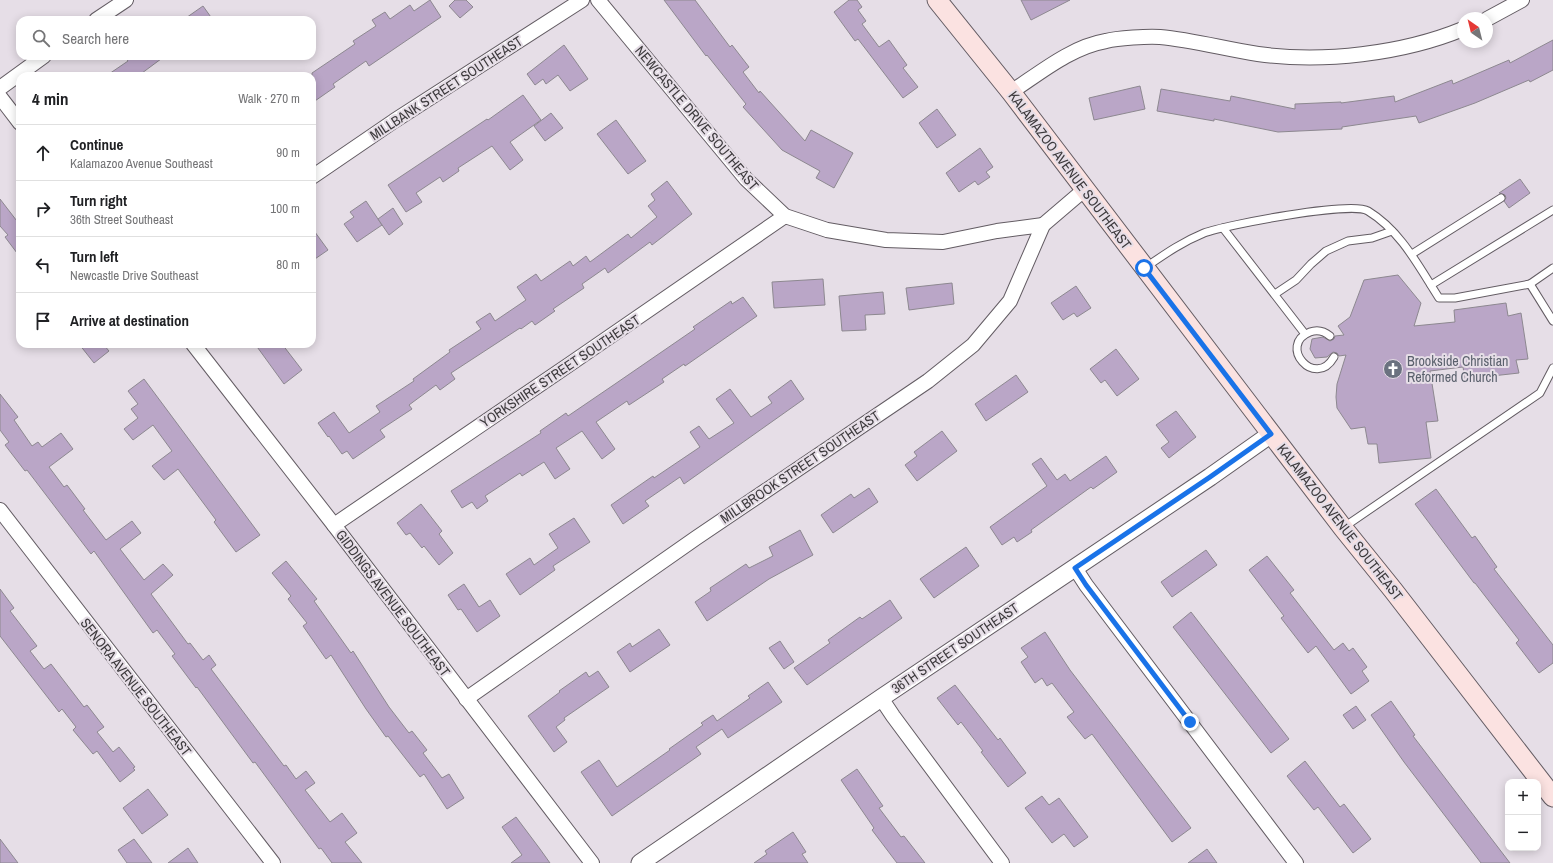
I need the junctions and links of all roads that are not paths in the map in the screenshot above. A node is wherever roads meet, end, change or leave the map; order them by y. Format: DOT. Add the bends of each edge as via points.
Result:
graph roads {
  1 [pos="126,0"];
  2 [pos="582,0"];
  3 [pos="598,0"];
  4 [pos="937,0"];
  5 [pos="1522,0"];
  6 [pos="102,16"];
  7 [pos="1493,16"];
  8 [pos="1457,31"];
  9 [pos="38,60"];
  10 [pos="22,72"];
  11 [pos="16,76"];
  12 [pos="0,88"];
  13 [pos="1011,92"];
  14 [pos="0,98"];
  15 [pos="16,118"];
  16 [pos="316,174"];
  17 [pos="1084,190"];
  18 [pos="1501,198"];
  19 [pos="1553,210"];
  20 [pos="785,216"];
  21 [pos="1043,226"];
  22 [pos="1223,228"];
  23 [pos="1392,231"];
  24 [pos="1412,254"];
  25 [pos="1144,268"];
  26 [pos="1553,268"];
  27 [pos="1530,284"];
  28 [pos="1431,285"];
  29 [pos="1275,294"];
  30 [pos="1553,321"];
  31 [pos="1305,334"];
  32 [pos="1330,336"];
  33 [pos="196,348"];
  34 [pos="1334,357"];
  35 [pos="1553,368"];
  36 [pos="1271,434"];
  37 [pos="0,510"];
  38 [pos="334,525"];
  39 [pos="1343,528"];
  40 [pos="1075,568"];
  41 [pos="881,698"];
  42 [pos="466,700"];
  43 [pos="1553,797"];
  44 [pos="647,861"];
  45 [pos="273,863"];
  46 [pos="592,863"];
  47 [pos="1002,863"];
  48 [pos="1296,863"];
  1 -- 6 [label="street"];
  2 -- 16 [label="street, MILLBANK STREET SOUTHEAST"];
  3 -- 20 [label="street, NEWCASTLE DRIVE SOUTHEAST" via="746,179"];
  4 -- 13 [label="main road, KALAMAZOO AVENUE SOUTHEAST"];
  5 -- 7 [label="street"];
  8 -- 13 [label="street" via="1400,48 1314,57 1259,54 1159,36 1105,41 1068,54"];
  9 -- 10 [label="street"];
  11 -- 12 [label="street"];
  13 -- 17 [label="main road, KALAMAZOO AVENUE SOUTHEAST"];
  14 -- 15 [label="street"];
  17 -- 21 [label="street, MILLBROOK STREET SOUTHEAST"];
  17 -- 25 [label="main road, KALAMAZOO AVENUE SOUTHEAST"];
  18 -- 24 [label="lane"];
  19 -- 28 [label="lane"];
  20 -- 21 [label="street, NEWCASTLE DRIVE SOUTHEAST" via="827,230 893,241 943,242 997,231"];
  20 -- 38 [label="street, YORKSHIRE STREET SOUTHEAST"];
  21 -- 42 [label="street, MILLBROOK STREET SOUTHEAST" via="1010,301 973,345 928,381 696,538"];
  22 -- 23 [label="lane" via="1346,208 1367,210"];
  22 -- 25 [label="lane" via="1187,240"];
  22 -- 29 [label="lane"];
  23 -- 24 [label="lane"];
  23 -- 29 [label="lane" via="1372,238 1348,241 1326,251 1296,280"];
  24 -- 28 [label="lane"];
  25 -- 36 [label="main road, KALAMAZOO AVENUE SOUTHEAST"];
  26 -- 27 [label="lane"];
  27 -- 28 [label="lane" via="1455,298 1439,298"];
  27 -- 30 [label="lane"];
  29 -- 31 [label="lane"];
  31 -- 32 [label="lane" via="1320,330"];
  31 -- 34 [label="lane" via="1297,351 1299,358 1308,367 1322,368"];
  33 -- 38 [label="street, GIDDINGS AVENUE SOUTHEAST"];
  35 -- 39 [label="lane" via="1540,393"];
  36 -- 39 [label="main road, KALAMAZOO AVENUE SOUTHEAST"];
  36 -- 40 [label="street, 36TH STREET SOUTHEAST"];
  37 -- 45 [label="street, SENORA AVENUE SOUTHEAST"];
  38 -- 42 [label="street, GIDDINGS AVENUE SOUTHEAST"];
  39 -- 43 [label="main road, KALAMAZOO AVENUE SOUTHEAST"];
  40 -- 41 [label="street, 36TH STREET SOUTHEAST"];
  40 -- 48 [label="street"];
  41 -- 44 [label="street, 36TH STREET SOUTHEAST"];
  41 -- 47 [label="street"];
  42 -- 46 [label="street, GIDDINGS AVENUE SOUTHEAST"];
}
